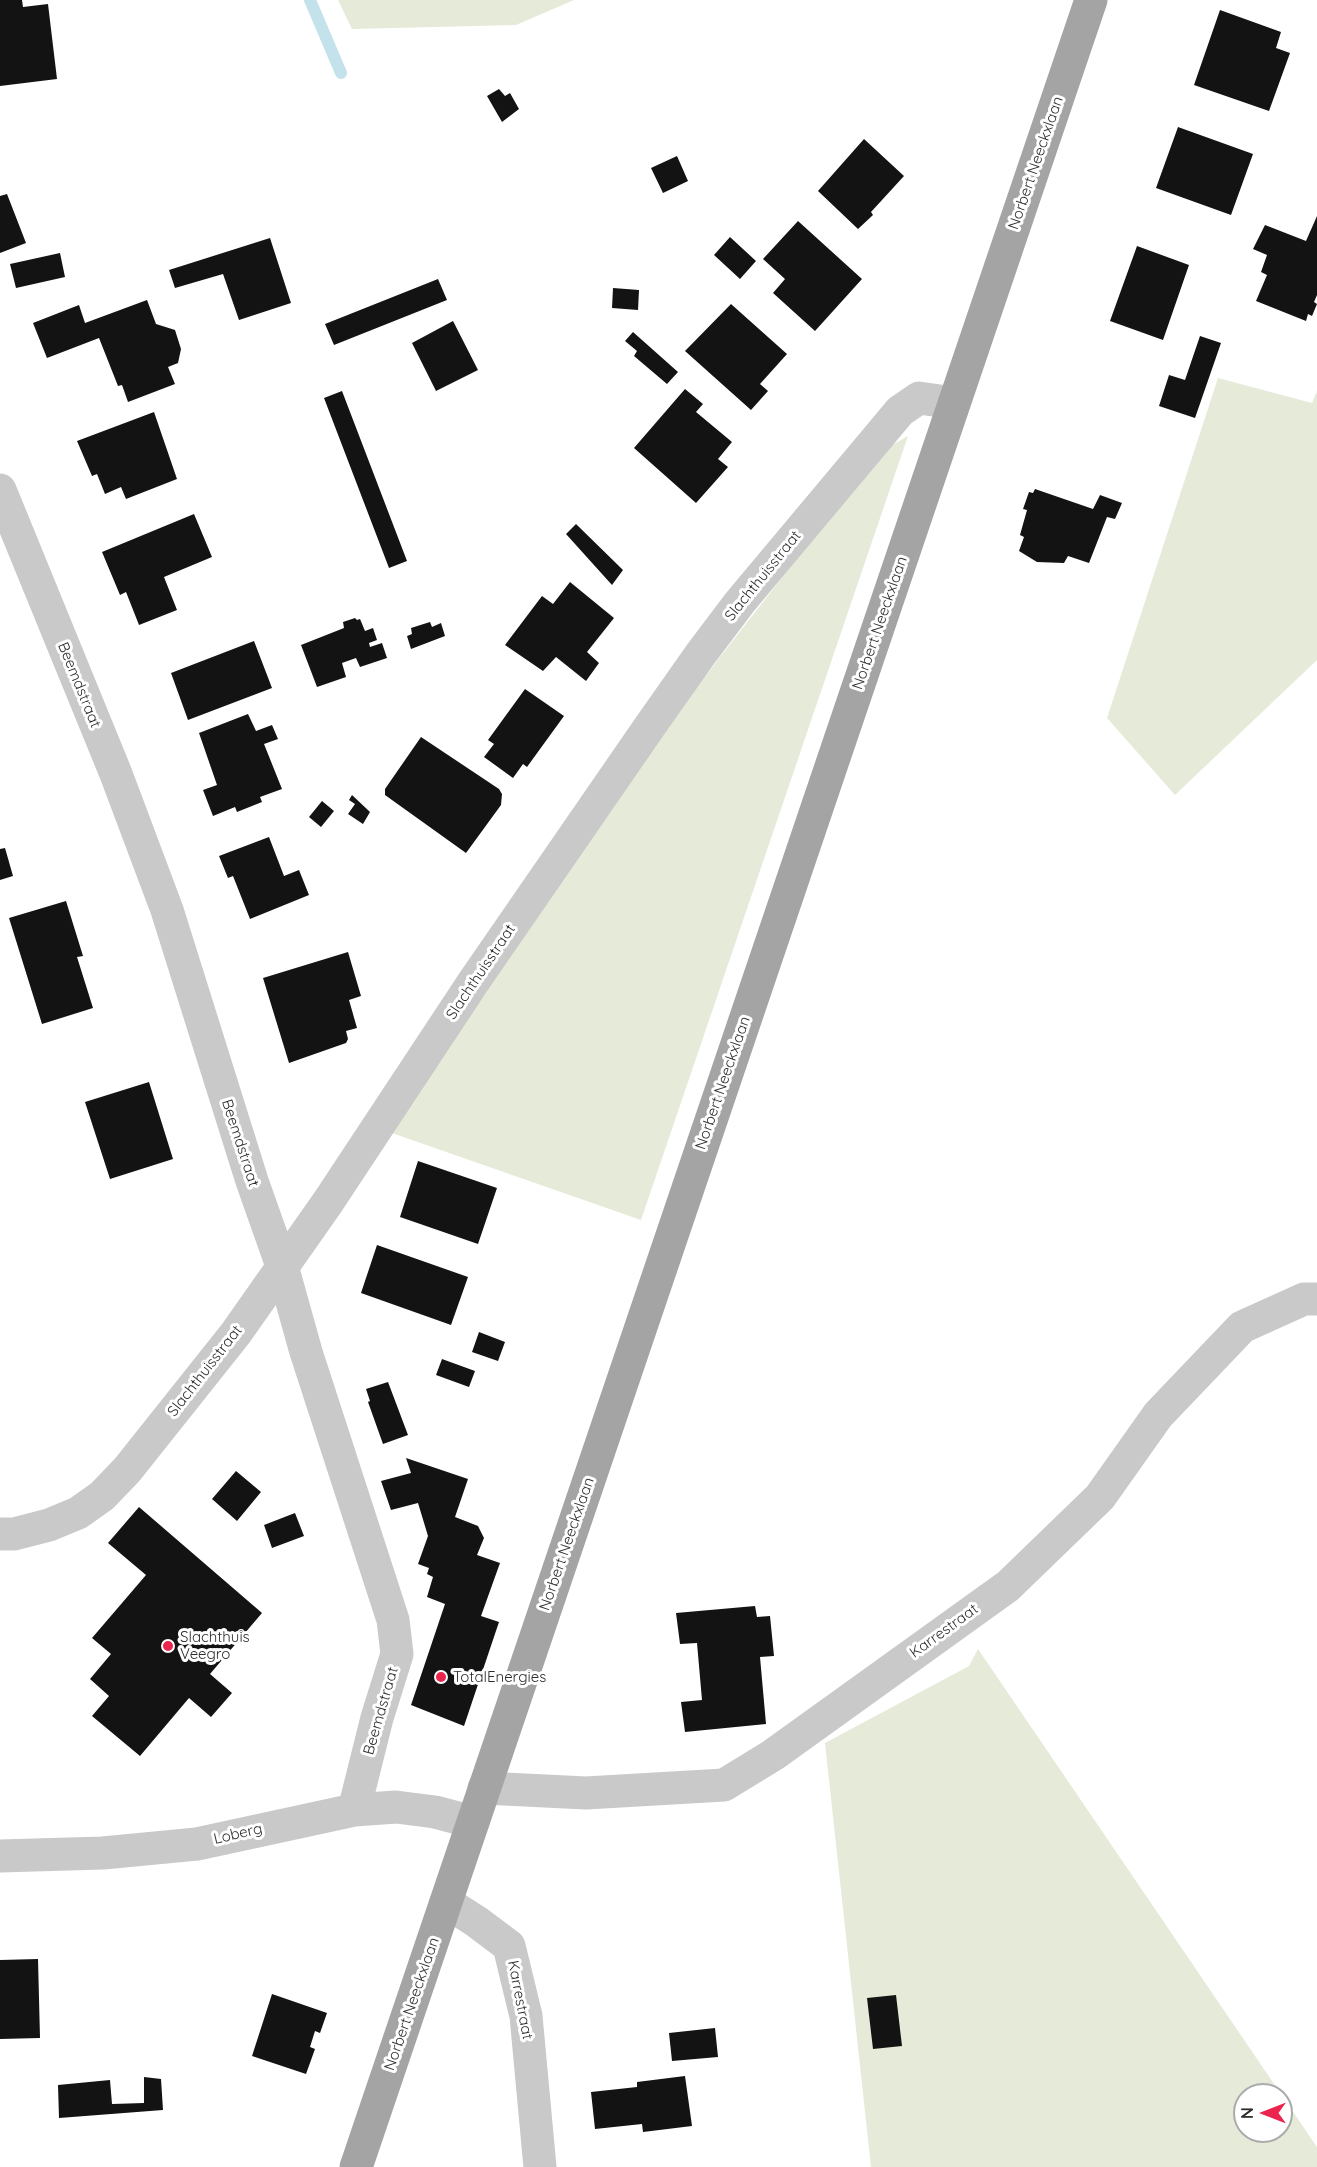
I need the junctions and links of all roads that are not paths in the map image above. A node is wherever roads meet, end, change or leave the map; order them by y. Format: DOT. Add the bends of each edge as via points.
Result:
graph roads {
  1 [pos="1091,0"];
  2 [pos="954,403"];
  3 [pos="0,490"];
  4 [pos="282,1266"];
  5 [pos="1317,1299"];
  6 [pos="0,1534"];
  7 [pos="484,1788"];
  8 [pos="354,1810"];
  9 [pos="473,1822"];
  10 [pos="0,1856"];
  11 [pos="446,1902"];
  12 [pos="356,2167"];
  13 [pos="540,2167"];
  1 -- 2 [label="main road, Norbert Neeckxlaan"];
  2 -- 4 [label="street, Slachthuisstraat" via="919,398 900,411 740,602 629,755"];
  2 -- 7 [label="main road, Norbert Neeckxlaan"];
  3 -- 4 [label="street, Beemdstraat" via="167,910"];
  4 -- 6 [label="street, Slachthuisstraat" via="216,1358 102,1496 78,1513 50,1525"];
  4 -- 8 [label="street, Beemdstraat" via="393,1620 397,1654"];
  5 -- 7 [label="street, Karrestraat" via="1304,1299 1242,1327 1158,1415 1100,1497 1008,1586 773,1755 724,1785 586,1793"];
  7 -- 9 [label="main road, Norbert Neeckxlaan"];
  8 -- 9 [label="street, Loberg" via="396,1807"];
  8 -- 10 [label="street, Loberg" via="197,1844 103,1853"];
  9 -- 11 [label="main road, Norbert Neeckxlaan"];
  11 -- 12 [label="main road, Norbert Neeckxlaan"];
  11 -- 13 [label="street, Karrestraat" via="509,1946 526,2016"];
}
